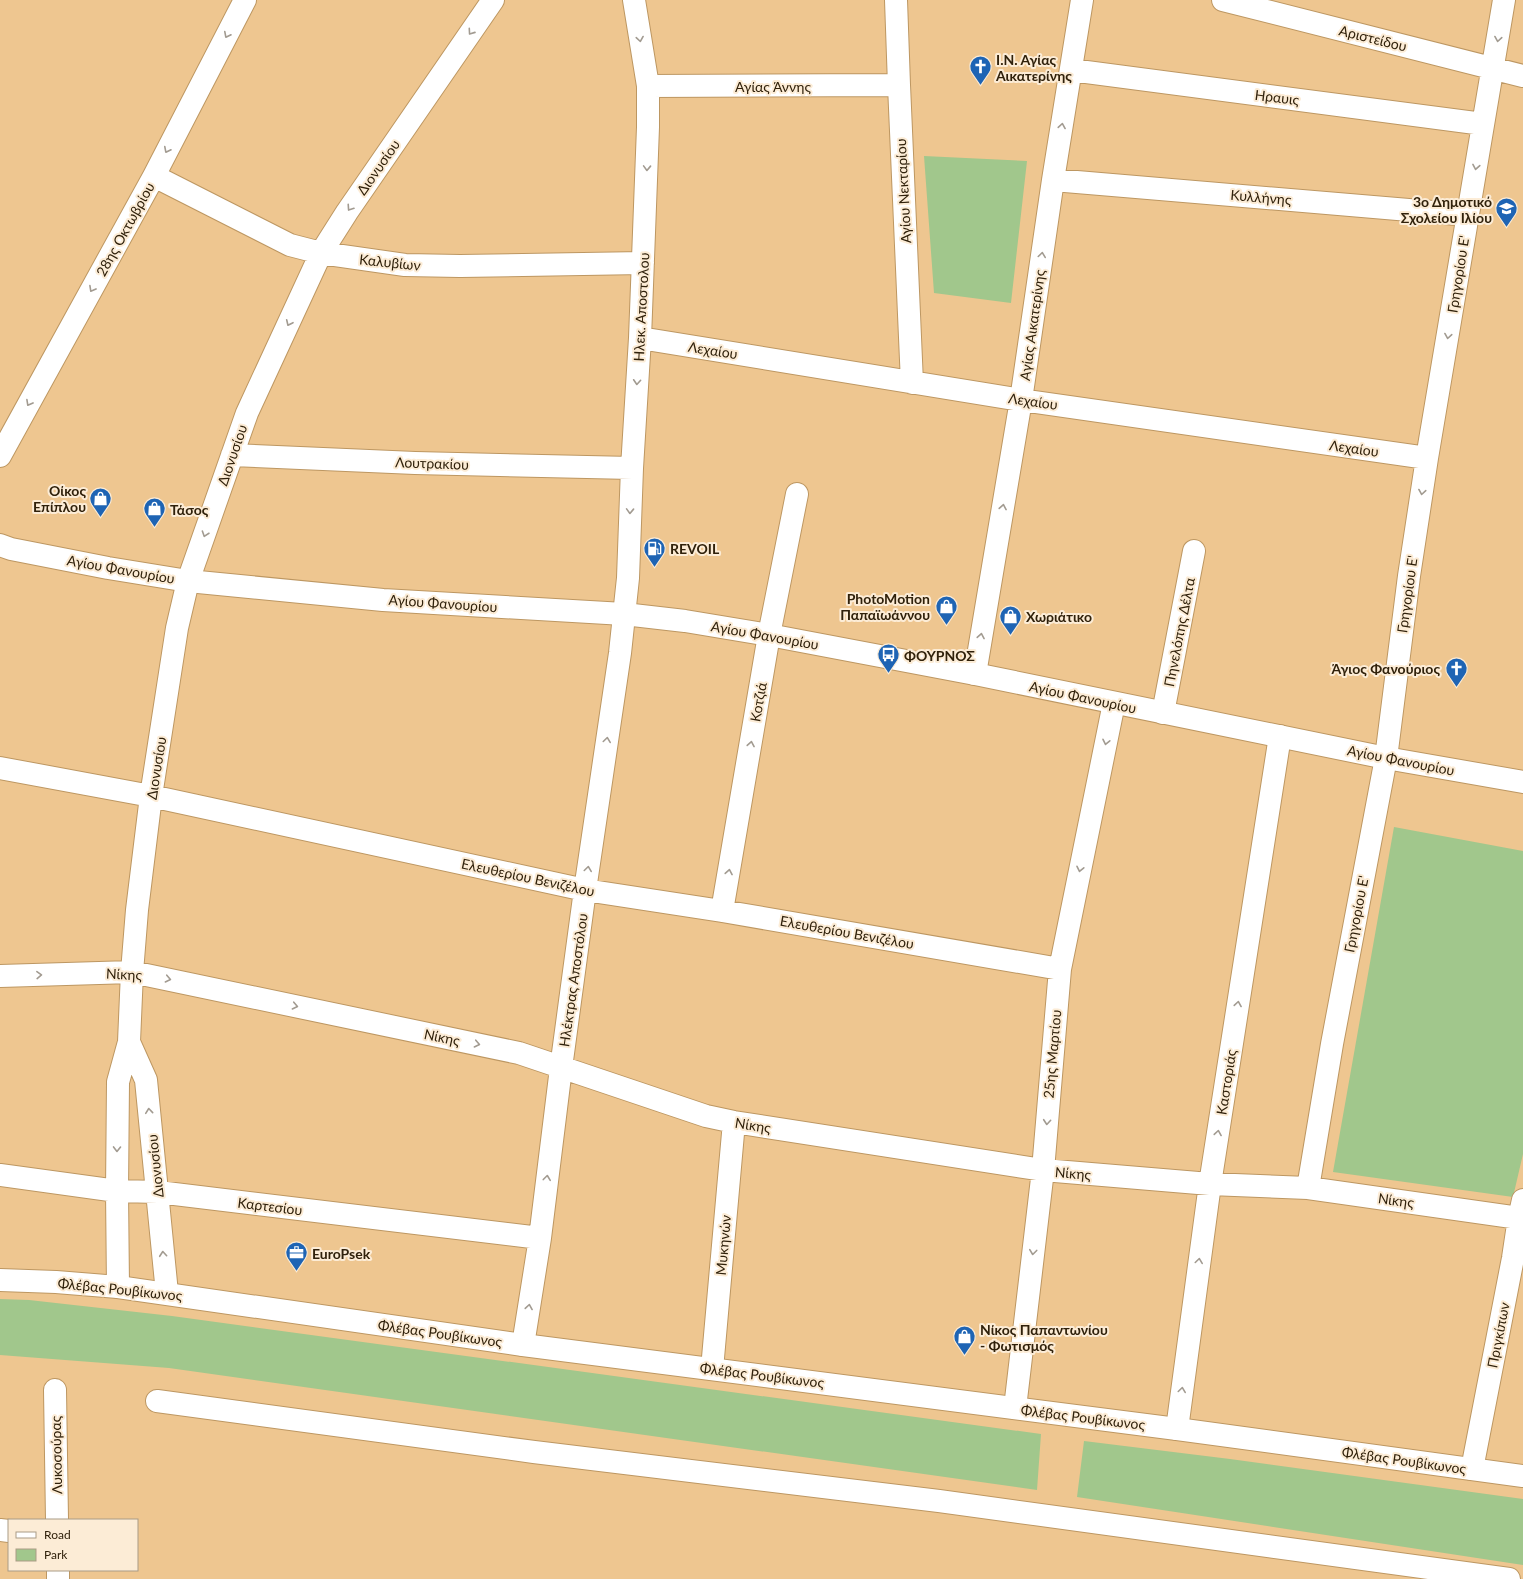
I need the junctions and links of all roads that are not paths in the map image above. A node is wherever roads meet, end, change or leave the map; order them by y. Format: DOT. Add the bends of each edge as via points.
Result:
graph roads {
  1 [pos="245,0"];
  2 [pos="493,0"];
  3 [pos="634,0"];
  4 [pos="896,0"];
  5 [pos="1082,0"];
  6 [pos="1223,0"];
  7 [pos="1504,0"];
  8 [pos="1493,68"];
  9 [pos="1070,70"];
  10 [pos="1523,76"];
  11 [pos="899,85"];
  12 [pos="648,86"];
  13 [pos="1483,124"];
  14 [pos="154,176"];
  15 [pos="1053,180"];
  16 [pos="1468,215"];
  17 [pos="321,254"];
  18 [pos="643,263"];
  19 [pos="640,338"];
  20 [pos="912,383"];
  21 [pos="1021,400"];
  22 [pos="232,455"];
  23 [pos="0,456"];
  24 [pos="1427,458"];
  25 [pos="632,468"];
  26 [pos="797,494"];
  27 [pos="0,546"];
  28 [pos="1194,551"];
  29 [pos="188,581"];
  30 [pos="624,614"];
  31 [pos="769,635"];
  32 [pos="975,674"];
  33 [pos="1114,704"];
  34 [pos="1163,713"];
  35 [pos="1280,736"];
  36 [pos="1386,758"];
  37 [pos="0,768"];
  38 [pos="1523,782"];
  39 [pos="151,796"];
  40 [pos="585,890"];
  41 [pos="722,910"];
  42 [pos="1060,969"];
  43 [pos="132,972"];
  44 [pos="0,976"];
  45 [pos="129,1042"];
  46 [pos="561,1068"];
  47 [pos="734,1122"];
  48 [pos="1042,1170"];
  49 [pos="0,1175"];
  50 [pos="1210,1184"];
  51 [pos="1308,1188"];
  52 [pos="117,1192"];
  53 [pos="158,1192"];
  54 [pos="1521,1209"];
  55 [pos="540,1238"];
  56 [pos="1518,1259"];
  57 [pos="0,1280"];
  58 [pos="118,1287"];
  59 [pos="167,1293"];
  60 [pos="523,1345"];
  61 [pos="712,1369"];
  62 [pos="55,1390"];
  63 [pos="157,1401"];
  64 [pos="1015,1408"];
  65 [pos="1177,1429"];
  66 [pos="1472,1469"];
  67 [pos="1523,1476"];
  68 [pos="57,1519"];
  69 [pos="1509,1579"];
  1 -- 14 [label="street, 28ης Οκτωβρίου, one-way"];
  2 -- 17 [label="street, Διονυσίου, one-way"];
  3 -- 12 [label="street, Ηλεκ. Αποστολου, one-way"];
  4 -- 11 [label="street, Αγίου Νεκταρίου"];
  5 -- 9 [label="street, Αγίας Αικατερίνης"];
  6 -- 8 [label="street, Αριστείδου"];
  7 -- 8 [label="street, Γρηγορίου Ε', one-way"];
  8 -- 10 [label="street, Αριστείδου"];
  8 -- 13 [label="street, Γρηγορίου Ε'"];
  9 -- 13 [label="street, Ηραυις"];
  15 -- 9 [label="street, Αγίας Αικατερίνης, one-way"];
  11 -- 12 [label="street, Αγίας Άννης"];
  11 -- 20 [label="street, Αγίου Νεκταρίου"];
  12 -- 18 [label="street, Ηλεκ. Αποστολου, one-way"];
  13 -- 16 [label="street, Γρηγορίου Ε', one-way"];
  14 -- 17 [label="street, Καλυβίων" via="290,245"];
  14 -- 23 [label="street, 28ης Οκτωβρίου, one-way"];
  15 -- 16 [label="street, Κυλλήνης"];
  21 -- 15 [label="street, Αγίας Αικατερίνης, one-way"];
  16 -- 24 [label="street, Γρηγορίου Ε', one-way"];
  17 -- 18 [label="street, Καλυβίων" via="405,265"];
  17 -- 22 [label="street, Διονυσίου, one-way" via="247,413"];
  18 -- 19 [label="street, Ηλεκ. Αποστολου"];
  19 -- 20 [label="street, Λεχαίου"];
  19 -- 25 [label="street, Ηλεκ. Αποστολου, one-way"];
  20 -- 21 [label="street, Λεχαίου"];
  21 -- 24 [label="street, Λεχαίου"];
  32 -- 21 [label="street, Αγίας Αικατερίνης, one-way"];
  22 -- 25 [label="street, Λουτρακίου" via="415,463"];
  22 -- 29 [label="street, Διονυσίου, one-way"];
  24 -- 36 [label="street, Γρηγορίου Ε', one-way"];
  25 -- 30 [label="street, Ηλεκ. Αποστολου, one-way" via="628,578"];
  26 -- 31 [label="street, Κοτζιά"];
  27 -- 29 [label="street, Αγίου Φανουρίου"];
  28 -- 34 [label="street, Πηνελόπης Δέλτα"];
  29 -- 30 [label="street, Αγίου Φανουρίου" via="383,600"];
  29 -- 39 [label="street, Διονυσίου" via="177,628"];
  30 -- 31 [label="street, Αγίου Φανουρίου"];
  40 -- 30 [label="street, Ηλέκτρας Αποστόλου, one-way"];
  31 -- 32 [label="street, Αγίου Φανουρίου"];
  41 -- 31 [label="street, Κοτζιά, one-way"];
  32 -- 33 [label="street, Αγίου Φανουρίου"];
  33 -- 34 [label="street, Αγίου Φανουρίου"];
  33 -- 42 [label="street, 25ης Μαρτίου, one-way"];
  34 -- 35 [label="street, Αγίου Φανουρίου"];
  35 -- 36 [label="street, Αγίου Φανουρίου"];
  50 -- 35 [label="street, Καστοριάς, one-way"];
  36 -- 38 [label="street, Αγίου Φανουρίου"];
  36 -- 51 [label="street, Γρηγορίου Ε'"];
  37 -- 39 [label="street, Ελευθερίου Βενιζέλου"];
  39 -- 40 [label="street, Ελευθερίου Βενιζέλου"];
  39 -- 43 [label="street, Διονυσίου"];
  40 -- 41 [label="street, Ελευθερίου Βενιζέλου"];
  40 -- 46 [label="street, Ηλέκτρας Αποστόλου"];
  41 -- 42 [label="street, Ελευθερίου Βενιζέλου"];
  42 -- 48 [label="street, 25ης Μαρτίου, one-way"];
  44 -- 43 [label="street, Νίκης, one-way"];
  43 -- 45 [label="street, Διονυσίου"];
  43 -- 46 [label="street, Νίκης, one-way" via="519,1053"];
  45 -- 52 [label="street, Διονυσίου, one-way" via="118,1082"];
  53 -- 45 [label="street, Διονυσίου, one-way" via="146,1080"];
  46 -- 47 [label="street, Νίκης" via="706,1116"];
  55 -- 46 [label="street, Ηλέκτρας Αποστόλου, one-way"];
  47 -- 48 [label="street, Νίκης"];
  47 -- 61 [label="street, Μυκηνών"];
  48 -- 50 [label="street, Νίκης"];
  48 -- 64 [label="street, 25ης Μαρτίου, one-way"];
  49 -- 52 [label="street, Καρτεσίου"];
  50 -- 51 [label="street, Νίκης"];
  65 -- 50 [label="street, Καστοριάς, one-way"];
  51 -- 54 [label="street, Νίκης"];
  52 -- 53 [label="street, Καρτεσίου"];
  52 -- 58 [label="street, Διονυσίου"];
  53 -- 55 [label="street, Καρτεσίου"];
  59 -- 53 [label="street, Διονυσίου, one-way"];
  54 -- 56 [label="street, Πριγκίπων"];
  60 -- 55 [label="street, Ηλέκτρας Αποστόλου, one-way"];
  56 -- 66 [label="street, Πριγκίπων"];
  57 -- 58 [label="street, Φλέβας Ρουβίκωνος"];
  58 -- 59 [label="street, Φλέβας Ρουβίκωνος"];
  59 -- 60 [label="street, Φλέβας Ρουβίκωνος"];
  60 -- 61 [label="street, Φλέβας Ρουβίκωνος"];
  61 -- 64 [label="street, Φλέβας Ρουβίκωνος"];
  62 -- 68 [label="street, Λυκοσούρας"];
  63 -- 69 [label="street" via="534,1452 939,1501"];
  64 -- 65 [label="street, Φλέβας Ρουβίκωνος"];
  65 -- 66 [label="street, Φλέβας Ρουβίκωνος"];
  66 -- 67 [label="street, Φλέβας Ρουβίκωνος"];
}
